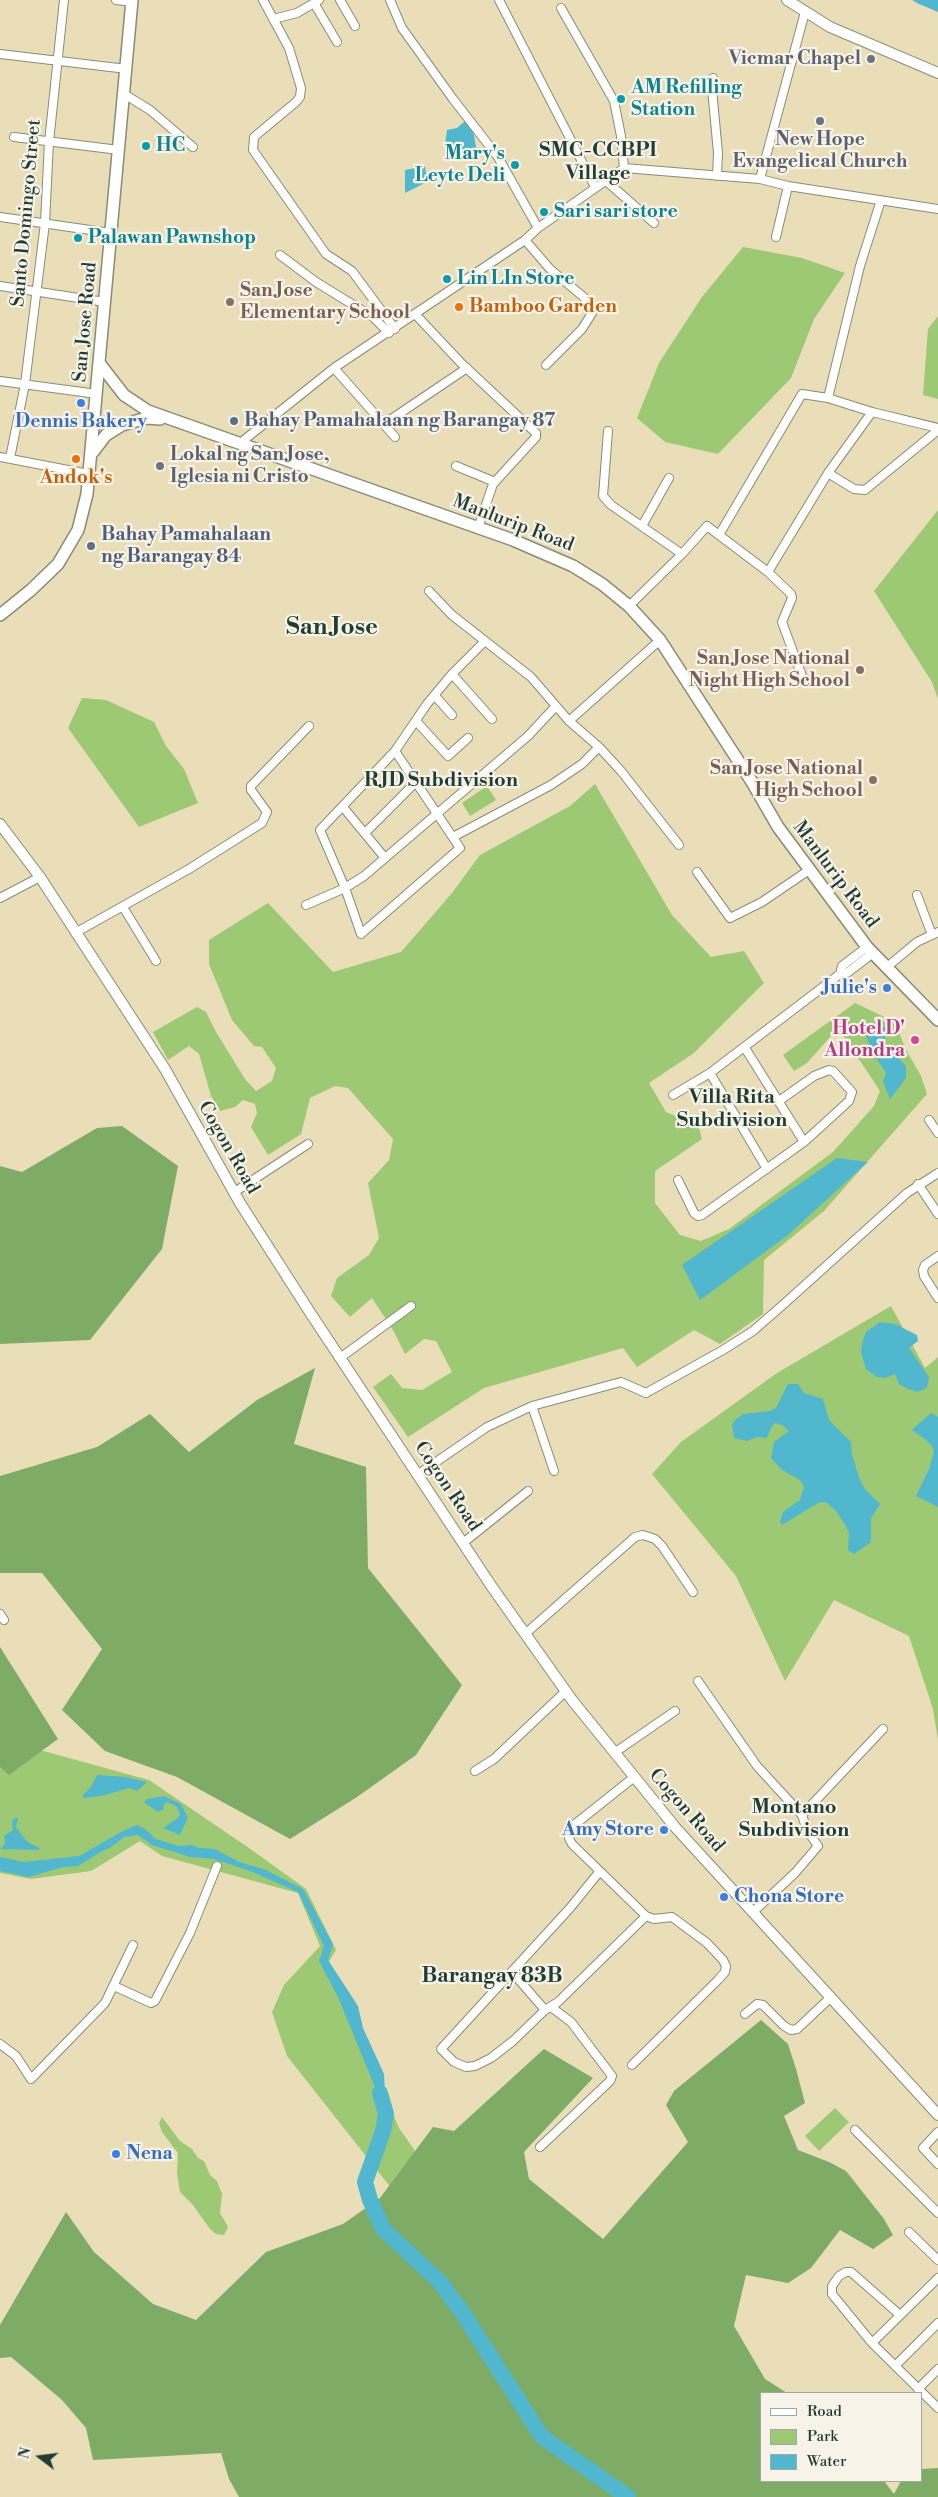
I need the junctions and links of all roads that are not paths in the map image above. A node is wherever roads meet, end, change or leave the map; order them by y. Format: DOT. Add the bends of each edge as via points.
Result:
graph roads {
  1 [pos="64,0"];
  2 [pos="116,0"];
  3 [pos="263,0"];
  4 [pos="340,0"];
  5 [pos="390,0"];
  6 [pos="499,0"];
  7 [pos="787,0"];
  8 [pos="132,1"];
  9 [pos="316,1"];
  10 [pos="561,8"];
  11 [pos="805,12"];
  12 [pos="273,20"];
  13 [pos="355,26"];
  14 [pos="337,42"];
  15 [pos="0,54"];
  16 [pos="58,62"];
  17 [pos="126,69"];
  18 [pos="938,73"];
  19 [pos="714,78"];
  20 [pos="124,94"];
  21 [pos="14,137"];
  22 [pos="49,142"];
  23 [pos="194,147"];
  24 [pos="118,150"];
  25 [pos="624,168"];
  26 [pos="717,176"];
  27 [pos="760,179"];
  28 [pos="604,180"];
  29 [pos="788,186"];
  30 [pos="595,187"];
  31 [pos="882,200"];
  32 [pos="938,209"];
  33 [pos="0,217"];
  34 [pos="44,223"];
  35 [pos="654,223"];
  36 [pos="538,228"];
  37 [pos="111,233"];
  38 [pos="776,237"];
  39 [pos="525,240"];
  40 [pos="280,255"];
  41 [pos="0,286"];
  42 [pos="36,292"];
  43 [pos="105,302"];
  44 [pos="416,315"];
  45 [pos="392,331"];
  46 [pos="100,364"];
  47 [pos="546,365"];
  48 [pos="334,368"];
  49 [pos="467,368"];
  50 [pos="0,381"];
  51 [pos="26,384"];
  52 [pos="97,394"];
  53 [pos="828,398"];
  54 [pos="872,412"];
  55 [pos="170,419"];
  56 [pos="384,424"];
  57 [pos="938,429"];
  58 [pos="608,432"];
  59 [pos="395,437"];
  60 [pos="239,444"];
  61 [pos="92,453"];
  62 [pos="0,457"];
  63 [pos="10,458"];
  64 [pos="456,466"];
  65 [pos="828,473"];
  66 [pos="89,474"];
  67 [pos="669,478"];
  68 [pos="495,482"];
  69 [pos="642,526"];
  70 [pos="478,528"];
  71 [pos="719,535"];
  72 [pos="682,554"];
  73 [pos="768,572"];
  74 [pos="429,591"];
  75 [pos="629,606"];
  76 [pos="0,615"];
  77 [pos="660,640"];
  78 [pos="484,642"];
  79 [pos="452,674"];
  80 [pos="802,676"];
  81 [pos="435,696"];
  82 [pos="556,706"];
  83 [pos="452,716"];
  84 [pos="492,719"];
  85 [pos="416,721"];
  86 [pos="569,721"];
  87 [pos="309,726"];
  88 [pos="468,738"];
  89 [pos="599,747"];
  90 [pos="395,751"];
  91 [pos="417,781"];
  92 [pos="343,807"];
  93 [pos="437,814"];
  94 [pos="0,824"];
  95 [pos="366,832"];
  96 [pos="453,837"];
  97 [pos="679,845"];
  98 [pos="385,858"];
  99 [pos="809,870"];
  100 [pos="698,872"];
  101 [pos="40,878"];
  102 [pos="346,888"];
  103 [pos="916,895"];
  104 [pos="0,898"];
  105 [pos="306,905"];
  106 [pos="123,907"];
  107 [pos="75,933"];
  108 [pos="935,933"];
  109 [pos="870,950"];
  110 [pos="156,961"];
  111 [pos="887,967"];
  112 [pos="936,1014"];
  113 [pos="745,1048"];
  114 [pos="710,1073"];
  115 [pos="673,1095"];
  116 [pos="779,1101"];
  117 [pos="929,1120"];
  118 [pos="938,1132"];
  119 [pos="804,1142"];
  120 [pos="308,1144"];
  121 [pos="767,1169"];
  122 [pos="938,1174"];
  123 [pos="678,1180"];
  124 [pos="918,1184"];
  125 [pos="233,1193"];
  126 [pos="938,1214"];
  127 [pos="938,1256"];
  128 [pos="938,1298"];
  129 [pos="411,1306"];
  130 [pos="340,1358"];
  131 [pos="532,1406"];
  132 [pos="554,1471"];
  133 [pos="417,1475"];
  134 [pos="528,1492"];
  135 [pos="463,1543"];
  136 [pos="693,1592"];
  137 [pos="525,1634"];
  138 [pos="698,1681"];
  139 [pos="566,1692"];
  140 [pos="675,1711"];
  141 [pos="883,1729"];
  142 [pos="614,1753"];
  143 [pos="475,1771"];
  144 [pos="633,1778"];
  145 [pos="802,1815"];
  146 [pos="217,1866"];
  147 [pos="600,1871"];
  148 [pos="753,1912"];
  149 [pos="646,1916"];
  150 [pos="133,1945"];
  151 [pos="512,1972"];
  152 [pos="114,1986"];
  153 [pos="830,1998"];
  154 [pos="548,2008"];
  155 [pos="745,2014"];
  156 [pos="0,2044"];
  157 [pos="632,2065"];
  158 [pos="938,2114"];
  159 [pos="855,2130"];
  160 [pos="938,2132"];
  161 [pos="540,2147"];
  162 [pos="938,2164"];
  163 [pos="938,2212"];
  164 [pos="909,2232"];
  165 [pos="938,2260"];
  166 [pos="938,2278"];
  167 [pos="900,2315"];
  168 [pos="938,2322"];
  169 [pos="872,2343"];
  170 [pos="895,2366"];
  171 [pos="938,2368"];
  172 [pos="918,2389"];
  173 [pos="921,2392"];
  174 [pos="923,2394"];
  175 [pos="938,2408"];
  1 -- 16 [label="street, Santo Domingo Street"];
  2 -- 8 [label="street"];
  3 -- 12 [label="street"];
  4 -- 13 [label="street"];
  5 -- 36 [label="street" via="402,28 498,157"];
  6 -- 30 [label="street"];
  7 -- 11 [label="street"];
  8 -- 17 [label="main road, San Jose Road"];
  9 -- 12 [label="street" via="296,13"];
  9 -- 14 [label="street"];
  10 -- 25 [label="street" via="614,101"];
  11 -- 18 [label="street" via="870,46"];
  11 -- 27 [label="street"];
  12 -- 45 [label="street" via="289,48 301,93 296,102 254,137 254,150 326,254 352,271"];
  15 -- 16 [label="street"];
  16 -- 17 [label="street"];
  16 -- 22 [label="street, Santo Domingo Street"];
  17 -- 20 [label="main road, San Jose Road"];
  19 -- 26 [label="street"];
  20 -- 23 [label="street"];
  20 -- 24 [label="main road, San Jose Road"];
  21 -- 22 [label="street"];
  22 -- 24 [label="street"];
  22 -- 34 [label="street, Santo Domingo Street"];
  24 -- 37 [label="main road, San Jose Road"];
  25 -- 26 [label="street"];
  25 -- 28 [label="street"];
  26 -- 27 [label="street"];
  27 -- 29 [label="street"];
  28 -- 30 [label="street"];
  28 -- 35 [label="street"];
  29 -- 31 [label="street"];
  29 -- 38 [label="street"];
  30 -- 36 [label="street"];
  31 -- 32 [label="street"];
  31 -- 53 [label="street" via="860,266"];
  33 -- 34 [label="street"];
  34 -- 37 [label="street"];
  34 -- 42 [label="street, Santo Domingo Street"];
  36 -- 39 [label="street"];
  37 -- 43 [label="main road, San Jose Road"];
  39 -- 44 [label="street"];
  39 -- 47 [label="street" via="550,269 592,307 582,329"];
  40 -- 45 [label="street"];
  41 -- 42 [label="street"];
  42 -- 43 [label="street"];
  42 -- 51 [label="street, Santo Domingo Street"];
  43 -- 46 [label="main road, San Jose Road"];
  44 -- 45 [label="street"];
  44 -- 49 [label="street"];
  45 -- 48 [label="street"];
  46 -- 52 [label="main road, San Jose Road"];
  46 -- 55 [label="main road, Manlurip Road" via="124,395 148,411"];
  48 -- 56 [label="street"];
  48 -- 60 [label="street"];
  49 -- 56 [label="street"];
  49 -- 68 [label="street" via="536,433 536,438"];
  50 -- 51 [label="street"];
  51 -- 52 [label="street"];
  51 -- 63 [label="street, Santo Domingo Street"];
  52 -- 61 [label="main road, San Jose Road"];
  53 -- 54 [label="street"];
  53 -- 71 [label="street" via="805,393 800,397"];
  54 -- 57 [label="street"];
  54 -- 65 [label="street"];
  55 -- 60 [label="main road, Manlurip Road"];
  55 -- 61 [label="main road, Manlurip Road" via="148,418 122,425 106,436"];
  56 -- 59 [label="street"];
  57 -- 65 [label="street" via="865,490 854,489"];
  58 -- 69 [label="street" via="603,496"];
  60 -- 70 [label="main road, Manlurip Road"];
  61 -- 66 [label="main road, San Jose Road"];
  62 -- 63 [label="street"];
  63 -- 66 [label="street"];
  64 -- 68 [label="street"];
  65 -- 73 [label="street"];
  66 -- 76 [label="main road, San Jose Road" via="78,530 65,554 32,590"];
  67 -- 69 [label="street"];
  68 -- 70 [label="street"];
  69 -- 72 [label="street"];
  70 -- 75 [label="main road, Manlurip Road" via="572,566"];
  71 -- 72 [label="street" via="704,526"];
  71 -- 73 [label="street"];
  72 -- 75 [label="street"];
  73 -- 80 [label="street" via="792,596 782,622"];
  74 -- 78 [label="street"];
  75 -- 77 [label="main road, Manlurip Road"];
  77 -- 86 [label="street"];
  77 -- 99 [label="main road, Manlurip Road" via="778,827"];
  78 -- 79 [label="street"];
  78 -- 82 [label="street" via="531,677"];
  79 -- 81 [label="street"];
  79 -- 84 [label="street"];
  81 -- 83 [label="street"];
  81 -- 85 [label="street"];
  82 -- 86 [label="street"];
  82 -- 93 [label="street" via="528,736"];
  85 -- 88 [label="street" via="448,756"];
  85 -- 90 [label="street"];
  86 -- 89 [label="street"];
  87 -- 106 [label="street" via="250,788 267,812 262,824"];
  89 -- 96 [label="street" via="582,764 551,784"];
  89 -- 97 [label="street"];
  90 -- 91 [label="street"];
  90 -- 92 [label="street"];
  91 -- 93 [label="street"];
  91 -- 95 [label="street"];
  92 -- 95 [label="street"];
  92 -- 102 [label="street" via="322,826 320,833"];
  93 -- 96 [label="street"];
  93 -- 98 [label="street"];
  94 -- 101 [label="street, Cogon Road"];
  95 -- 98 [label="street"];
  96 -- 102 [label="street" via="459,850 361,934"];
  98 -- 102 [label="street"];
  99 -- 100 [label="street" via="762,902 730,918"];
  99 -- 109 [label="main road, Manlurip Road"];
  101 -- 104 [label="street"];
  101 -- 107 [label="street, Cogon Road"];
  102 -- 105 [label="street"];
  103 -- 108 [label="street"];
  106 -- 107 [label="street"];
  106 -- 110 [label="street"];
  107 -- 125 [label="street, Cogon Road" via="165,1069"];
  108 -- 111 [label="street" via="917,942"];
  109 -- 111 [label="main road, Manlurip Road"];
  109 -- 113 [label="street" via="848,973 840,974"];
  111 -- 112 [label="main road, Manlurip Road"];
  113 -- 114 [label="street"];
  113 -- 116 [label="street"];
  114 -- 115 [label="street"];
  114 -- 121 [label="street"];
  116 -- 119 [label="street"];
  116 -- 119 [label="street" via="823,1071 833,1071 852,1092 849,1101"];
  117 -- 118 [label="street"];
  119 -- 121 [label="street"];
  120 -- 125 [label="street"];
  121 -- 123 [label="street" via="702,1216 694,1213"];
  122 -- 124 [label="street"];
  124 -- 126 [label="street"];
  124 -- 131 [label="street" via="785,1303 738,1340 646,1393 626,1384 613,1383"];
  125 -- 130 [label="street, Cogon Road"];
  127 -- 128 [label="street" via="923,1270"];
  129 -- 130 [label="street"];
  130 -- 133 [label="street, Cogon Road"];
  131 -- 132 [label="street"];
  131 -- 133 [label="street" via="487,1427"];
  133 -- 135 [label="street, Cogon Road"];
  134 -- 135 [label="street"];
  135 -- 137 [label="street, Cogon Road"];
  136 -- 137 [label="street" via="655,1539 643,1535 635,1537"];
  137 -- 139 [label="street, Cogon Road"];
  138 -- 145 [label="street" via="756,1766"];
  139 -- 142 [label="street, Cogon Road"];
  139 -- 143 [label="street" via="494,1759"];
  140 -- 142 [label="street"];
  141 -- 145 [label="street"];
  142 -- 144 [label="street, Cogon Road"];
  144 -- 147 [label="street" via="569,1829 572,1844"];
  144 -- 148 [label="street, Cogon Road"];
  145 -- 148 [label="street" via="818,1846 795,1873"];
  146 -- 152 [label="street" via="190,1933 155,2001 151,2003"];
  147 -- 149 [label="street"];
  147 -- 151 [label="street"];
  148 -- 153 [label="street, Cogon Road"];
  149 -- 154 [label="street"];
  149 -- 157 [label="street" via="654,1919 672,1917 707,1943 726,1966 718,1980"];
  150 -- 152 [label="street"];
  151 -- 154 [label="street"];
  151 -- 154 [label="street" via="441,2050 454,2062 466,2067 475,2066 491,2058"];
  152 -- 156 [label="street" via="102,2008 31,2079 16,2056"];
  153 -- 155 [label="street" via="797,2029 784,2026 763,2005 757,2004"];
  153 -- 158 [label="street, Cogon Road"];
  154 -- 161 [label="street" via="571,2022 612,2076"];
  159 -- 163 [label="street"];
  160 -- 162 [label="street" via="923,2148"];
  164 -- 165 [label="street"];
  166 -- 167 [label="street"];
  167 -- 169 [label="street"];
  167 -- 169 [label="street" via="851,2272 839,2276 832,2286 832,2294"];
  168 -- 170 [label="street"];
  169 -- 170 [label="street"];
  170 -- 172 [label="street"];
  171 -- 172 [label="street"];
  172 -- 173 [label="street"];
  174 -- 175 [label="street"];
}
